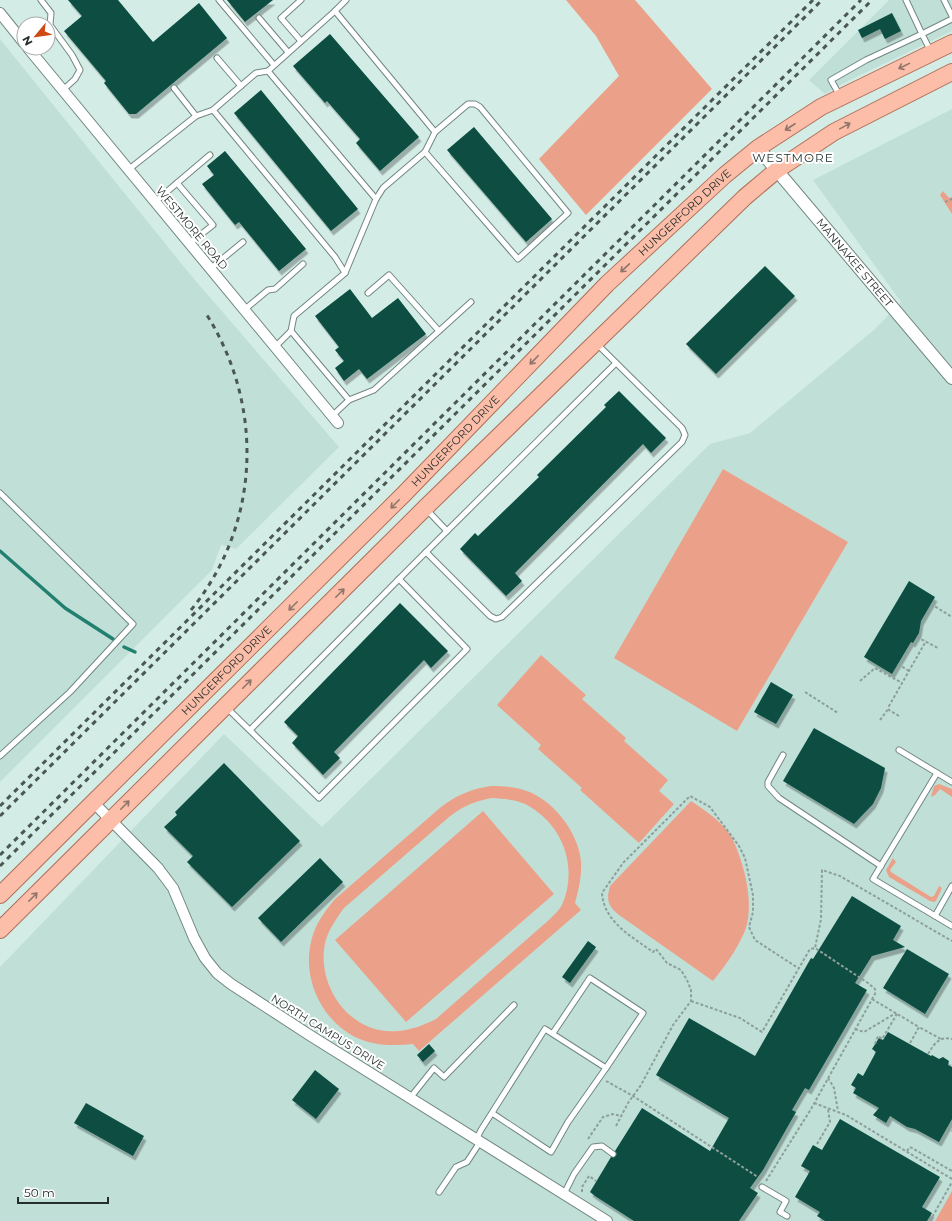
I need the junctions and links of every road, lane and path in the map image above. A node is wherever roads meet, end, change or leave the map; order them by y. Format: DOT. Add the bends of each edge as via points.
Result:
graph roads {
  1 [pos="41,0"];
  2 [pos="219,0"];
  3 [pos="301,0"];
  4 [pos="346,0"];
  5 [pos="906,0"];
  6 [pos="944,0"];
  7 [pos="335,11"];
  8 [pos="0,13"];
  9 [pos="259,18"];
  10 [pos="952,18"];
  11 [pos="16,33"];
  12 [pos="922,34"];
  13 [pos="300,41"];
  14 [pos="952,43"];
  15 [pos="288,52"];
  16 [pos="931,53"];
  17 [pos="35,56"];
  18 [pos="217,58"];
  19 [pos="274,65"];
  20 [pos="268,71"];
  21 [pos="952,72"];
  22 [pos="241,86"];
  23 [pos="174,88"];
  24 [pos="63,90"];
  25 [pos="841,97"];
  26 [pos="213,110"];
  27 [pos="196,116"];
  28 [pos="435,132"];
  29 [pos="758,148"];
  30 [pos="425,152"];
  31 [pos="210,156"];
  32 [pos="128,170"];
  33 [pos="777,170"];
  34 [pos="177,183"];
  35 [pos="376,199"];
  36 [pos="952,199"];
  37 [pos="155,202"];
  38 [pos="945,202"];
  39 [pos="244,242"];
  40 [pos="190,243"];
  41 [pos="303,264"];
  42 [pos="210,269"];
  43 [pos="345,273"];
  44 [pos="368,293"];
  45 [pos="471,302"];
  46 [pos="244,310"];
  47 [pos="291,331"];
  48 [pos="439,331"];
  49 [pos="595,342"];
  50 [pos="275,347"];
  51 [pos="616,362"];
  52 [pos="952,378"];
  53 [pos="349,400"];
  54 [pos="335,420"];
  55 [pos="408,491"];
  56 [pos="0,493"];
  57 [pos="425,508"];
  58 [pos="447,531"];
  59 [pos="426,552"];
  60 [pos="399,579"];
  61 [pos="931,604"];
  62 [pos="952,617"];
  63 [pos="917,637"];
  64 [pos="926,641"];
  65 [pos="938,648"];
  66 [pos="898,664"];
  67 [pos="909,671"];
  68 [pos="860,681"];
  69 [pos="902,683"];
  70 [pos="805,692"];
  71 [pos="225,706"];
  72 [pos="889,708"];
  73 [pos="838,713"];
  74 [pos="899,716"];
  75 [pos="880,720"];
  76 [pos="250,730"];
  77 [pos="899,750"];
  78 [pos="783,755"];
  79 [pos="0,756"];
  80 [pos="937,773"];
  81 [pos="952,782"];
  82 [pos="94,803"];
  83 [pos="110,820"];
  84 [pos="881,866"];
  85 [pos="952,886"];
  86 [pos="0,895"];
  87 [pos="934,916"];
  88 [pos="952,926"];
  89 [pos="3,927"];
  90 [pos="952,941"];
  91 [pos="815,948"];
  92 [pos="798,968"];
  93 [pos="872,999"];
  94 [pos="691,1001"];
  95 [pos="514,1005"];
  96 [pos="896,1014"];
  97 [pos="919,1027"];
  98 [pos="855,1029"];
  99 [pos="553,1033"];
  100 [pos="941,1038"];
  101 [pos="952,1039"];
  102 [pos="910,1043"];
  103 [pos="875,1044"];
  104 [pos="928,1054"];
  105 [pos="606,1068"];
  106 [pos="600,1077"];
  107 [pos="828,1078"];
  108 [pos="633,1096"];
  109 [pos="410,1098"];
  110 [pos="814,1103"];
  111 [pos="828,1109"];
  112 [pos="838,1111"];
  113 [pos="492,1113"];
  114 [pos="616,1126"];
  115 [pos="947,1128"];
  116 [pos="952,1131"];
  117 [pos="478,1141"];
  118 [pos="817,1144"];
  119 [pos="907,1152"];
  120 [pos="613,1154"];
  121 [pos="952,1171"];
  122 [pos="952,1179"];
  123 [pos="596,1181"];
  124 [pos="952,1182"];
  125 [pos="762,1187"];
  126 [pos="439,1192"];
  127 [pos="582,1192"];
  128 [pos="564,1194"];
  129 [pos="787,1216"];
  130 [pos="607,1221"];
  131 [pos="930,1221"];
  1 -- 24 [label="lane" via="51,13 50,25 80,70 75,80"];
  2 -- 19 [label="lane"];
  3 -- 13 [label="lane" via="281,18"];
  4 -- 7 [label="lane"];
  5 -- 12 [label="lane"];
  6 -- 10 [label="lane"];
  7 -- 13 [label="lane"];
  7 -- 28 [label="lane"];
  8 -- 11 [label="street"];
  9 -- 15 [label="lane"];
  10 -- 12 [label="lane"];
  12 -- 16 [label="lane"];
  12 -- 25 [label="lane" via="866,60 832,80"];
  13 -- 15 [label="lane"];
  14 -- 16 [label="main road, HUNGERFORD DRIVE"];
  15 -- 19 [label="lane"];
  16 -- 25 [label="main road, HUNGERFORD DRIVE, one-way"];
  17 -- 24 [label="street, WESTMORE ROAD"];
  18 -- 22 [label="lane"];
  19 -- 20 [label="lane"];
  20 -- 22 [label="lane" via="256,74"];
  20 -- 35 [label="lane"];
  33 -- 21 [label="main road, one-way" via="834,132"];
  22 -- 26 [label="lane"];
  23 -- 27 [label="lane"];
  24 -- 32 [label="street, WESTMORE ROAD"];
  25 -- 29 [label="main road, HUNGERFORD DRIVE, one-way"];
  26 -- 27 [label="lane"];
  26 -- 43 [label="lane" via="335,257"];
  27 -- 32 [label="lane"];
  28 -- 30 [label="lane"];
  28 -- 30 [label="lane" via="468,104 480,107 568,212 518,259"];
  29 -- 33 [label="street, MANNAKEE STREET"];
  29 -- 55 [label="main road, HUNGERFORD DRIVE, one-way" via="607,284"];
  30 -- 35 [label="lane" via="383,188"];
  31 -- 34 [label="lane"];
  32 -- 37 [label="street, WESTMORE ROAD"];
  33 -- 49 [label="main road" via="745,197"];
  33 -- 52 [label="street, MANNAKEE STREET"];
  34 -- 37 [label="lane"];
  34 -- 40 [label="lane" via="213,224"];
  35 -- 43 [label="lane"];
  36 -- 38 [label="path"];
  37 -- 40 [label="street, WESTMORE ROAD"];
  39 -- 42 [label="lane"];
  40 -- 42 [label="street, WESTMORE ROAD"];
  41 -- 46 [label="lane" via="275,289 268,290"];
  42 -- 46 [label="street, WESTMORE ROAD"];
  43 -- 47 [label="lane" via="294,316"];
  44 -- 48 [label="lane" via="389,275"];
  45 -- 48 [label="lane"];
  46 -- 50 [label="street, WESTMORE ROAD"];
  47 -- 50 [label="lane"];
  47 -- 53 [label="lane"];
  48 -- 53 [label="lane" via="374,390"];
  49 -- 51 [label="lane"];
  49 -- 57 [label="main road"];
  50 -- 54 [label="street, WESTMORE ROAD"];
  51 -- 58 [label="lane"];
  51 -- 59 [label="lane" via="682,428 685,435 682,442 502,617 496,619 490,616"];
  53 -- 54 [label="lane"];
  55 -- 57 [label="main road"];
  55 -- 82 [label="main road, HUNGERFORD DRIVE, one-way"];
  56 -- 79 [label="lane" via="133,624 70,692"];
  57 -- 58 [label="lane"];
  71 -- 57 [label="main road, one-way"];
  58 -- 59 [label="lane"];
  59 -- 60 [label="lane"];
  60 -- 76 [label="lane"];
  60 -- 76 [label="lane" via="467,649 319,798"];
  61 -- 62 [label="path"];
  63 -- 64 [label="path"];
  64 -- 65 [label="path"];
  64 -- 67 [label="path"];
  66 -- 67 [label="path"];
  67 -- 69 [label="path"];
  68 -- 69 [label="path" via="876,668"];
  69 -- 72 [label="path"];
  70 -- 73 [label="path"];
  71 -- 76 [label="lane"];
  83 -- 71 [label="main road, one-way"];
  72 -- 74 [label="path" via="894,715"];
  72 -- 75 [label="path"];
  77 -- 80 [label="lane"];
  78 -- 84 [label="lane" via="768,782 771,791"];
  80 -- 81 [label="lane"];
  80 -- 84 [label="lane"];
  82 -- 83 [label="street, NORTH CAMPUS DRIVE"];
  82 -- 86 [label="main road, HUNGERFORD DRIVE"];
  89 -- 83 [label="main road, one-way"];
  83 -- 109 [label="street, NORTH CAMPUS DRIVE" via="158,868 173,888 194,938 217,973"];
  84 -- 87 [label="lane" via="873,879"];
  85 -- 87 [label="lane"];
  87 -- 88 [label="lane"];
  90 -- 91 [label="path" via="840,876 822,870 821,919"];
  91 -- 92 [label="path" via="810,949"];
  91 -- 93 [label="path" via="875,989"];
  92 -- 94 [label="path" via="762,1032 740,1018"];
  92 -- 94 [label="path" via="755,940 749,927 753,912 753,895 745,858 710,807 690,796 624,863 602,893 606,912 617,924 653,952 656,949 667,963 681,970 692,990"];
  93 -- 96 [label="path"];
  93 -- 98 [label="path"];
  94 -- 108 [label="path" via="673,1025"];
  95 -- 109 [label="lane" via="444,1077 434,1068"];
  96 -- 97 [label="path"];
  96 -- 98 [label="path" via="864,1032"];
  96 -- 103 [label="path" via="882,1039 878,1036"];
  97 -- 100 [label="path"];
  97 -- 102 [label="path"];
  98 -- 107 [label="path"];
  99 -- 105 [label="lane"];
  99 -- 105 [label="lane" via="590,978 643,1013"];
  99 -- 113 [label="lane" via="545,1029"];
  100 -- 101 [label="path"];
  100 -- 104 [label="path" via="934,1043"];
  105 -- 106 [label="lane"];
  106 -- 108 [label="path"];
  106 -- 113 [label="lane" via="568,1122 551,1152"];
  107 -- 110 [label="path"];
  107 -- 112 [label="path" via="834,1088"];
  108 -- 110 [label="path" via="766,1182"];
  108 -- 114 [label="path"];
  109 -- 117 [label="street, NORTH CAMPUS DRIVE"];
  110 -- 111 [label="path"];
  111 -- 112 [label="path"];
  111 -- 118 [label="path" via="830,1122"];
  112 -- 119 [label="path"];
  113 -- 117 [label="lane"];
  115 -- 116 [label="path"];
  117 -- 126 [label="lane" via="467,1162 456,1167"];
  117 -- 128 [label="street, NORTH CAMPUS DRIVE"];
  119 -- 121 [label="path" via="910,1146"];
  119 -- 122 [label="path"];
  120 -- 128 [label="lane" via="602,1146 593,1147"];
  123 -- 127 [label="path" via="589,1176 582,1187"];
  124 -- 131 [label="path"];
  125 -- 129 [label="lane" via="786,1201 780,1212"];
  128 -- 130 [label="street, NORTH CAMPUS DRIVE"];
}
